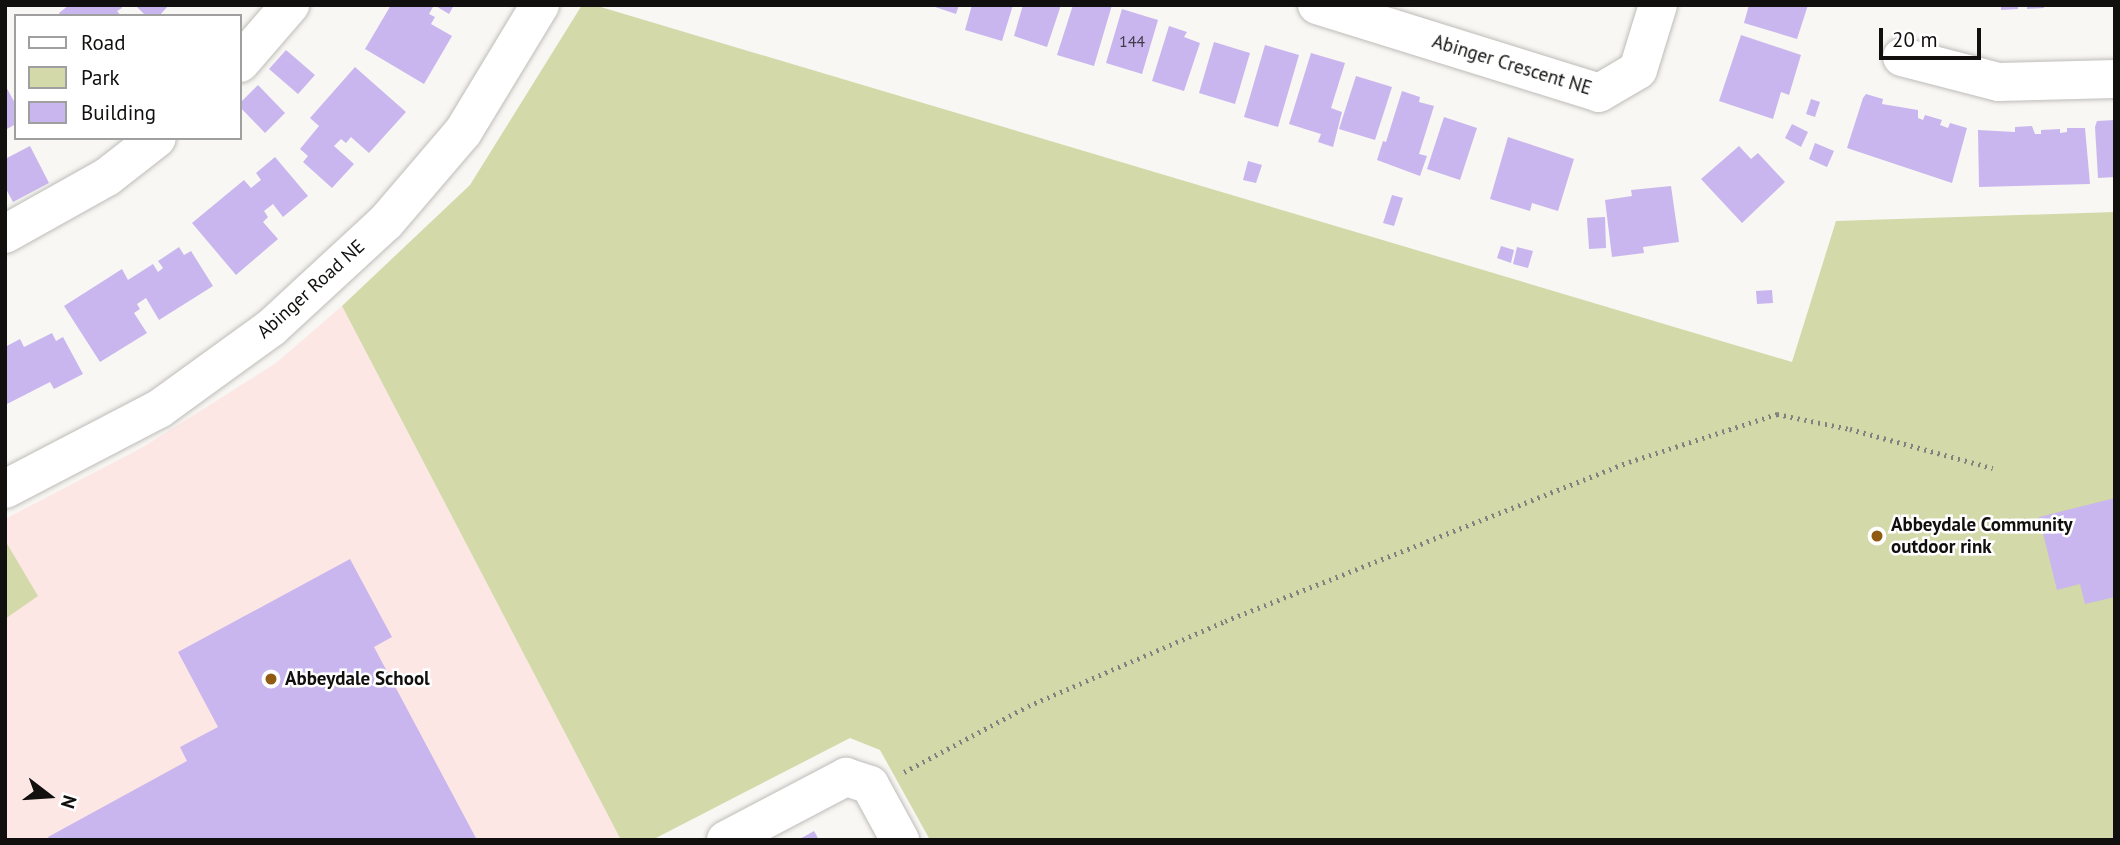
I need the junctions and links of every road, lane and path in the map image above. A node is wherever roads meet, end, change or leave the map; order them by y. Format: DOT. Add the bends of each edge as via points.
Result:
graph roads {
  1 [pos="290,5"];
  2 [pos="540,5"];
  3 [pos="1317,5"];
  4 [pos="1658,5"];
  5 [pos="1902,57"];
  6 [pos="242,61"];
  7 [pos="2115,79"];
  8 [pos="154,140"];
  9 [pos="5,234"];
  10 [pos="1993,468"];
  11 [pos="5,489"];
  12 [pos="870,785"];
  13 [pos="726,840"];
  14 [pos="900,840"];
  1 -- 6 [label="street"];
  2 -- 11 [label="street, Abinger Road NE" via="463,132 386,222 271,328 159,409"];
  3 -- 4 [label="street, Abinger Crescent NE" via="1599,93 1638,70"];
  5 -- 7 [label="street" via="1999,82"];
  8 -- 9 [label="street" via="107,177"];
  10 -- 12 [label="path" via="1777,414 1629,462 1225,621 1028,706 906,771"];
  12 -- 13 [label="street" via="846,777"];
  12 -- 14 [label="street"];
}
